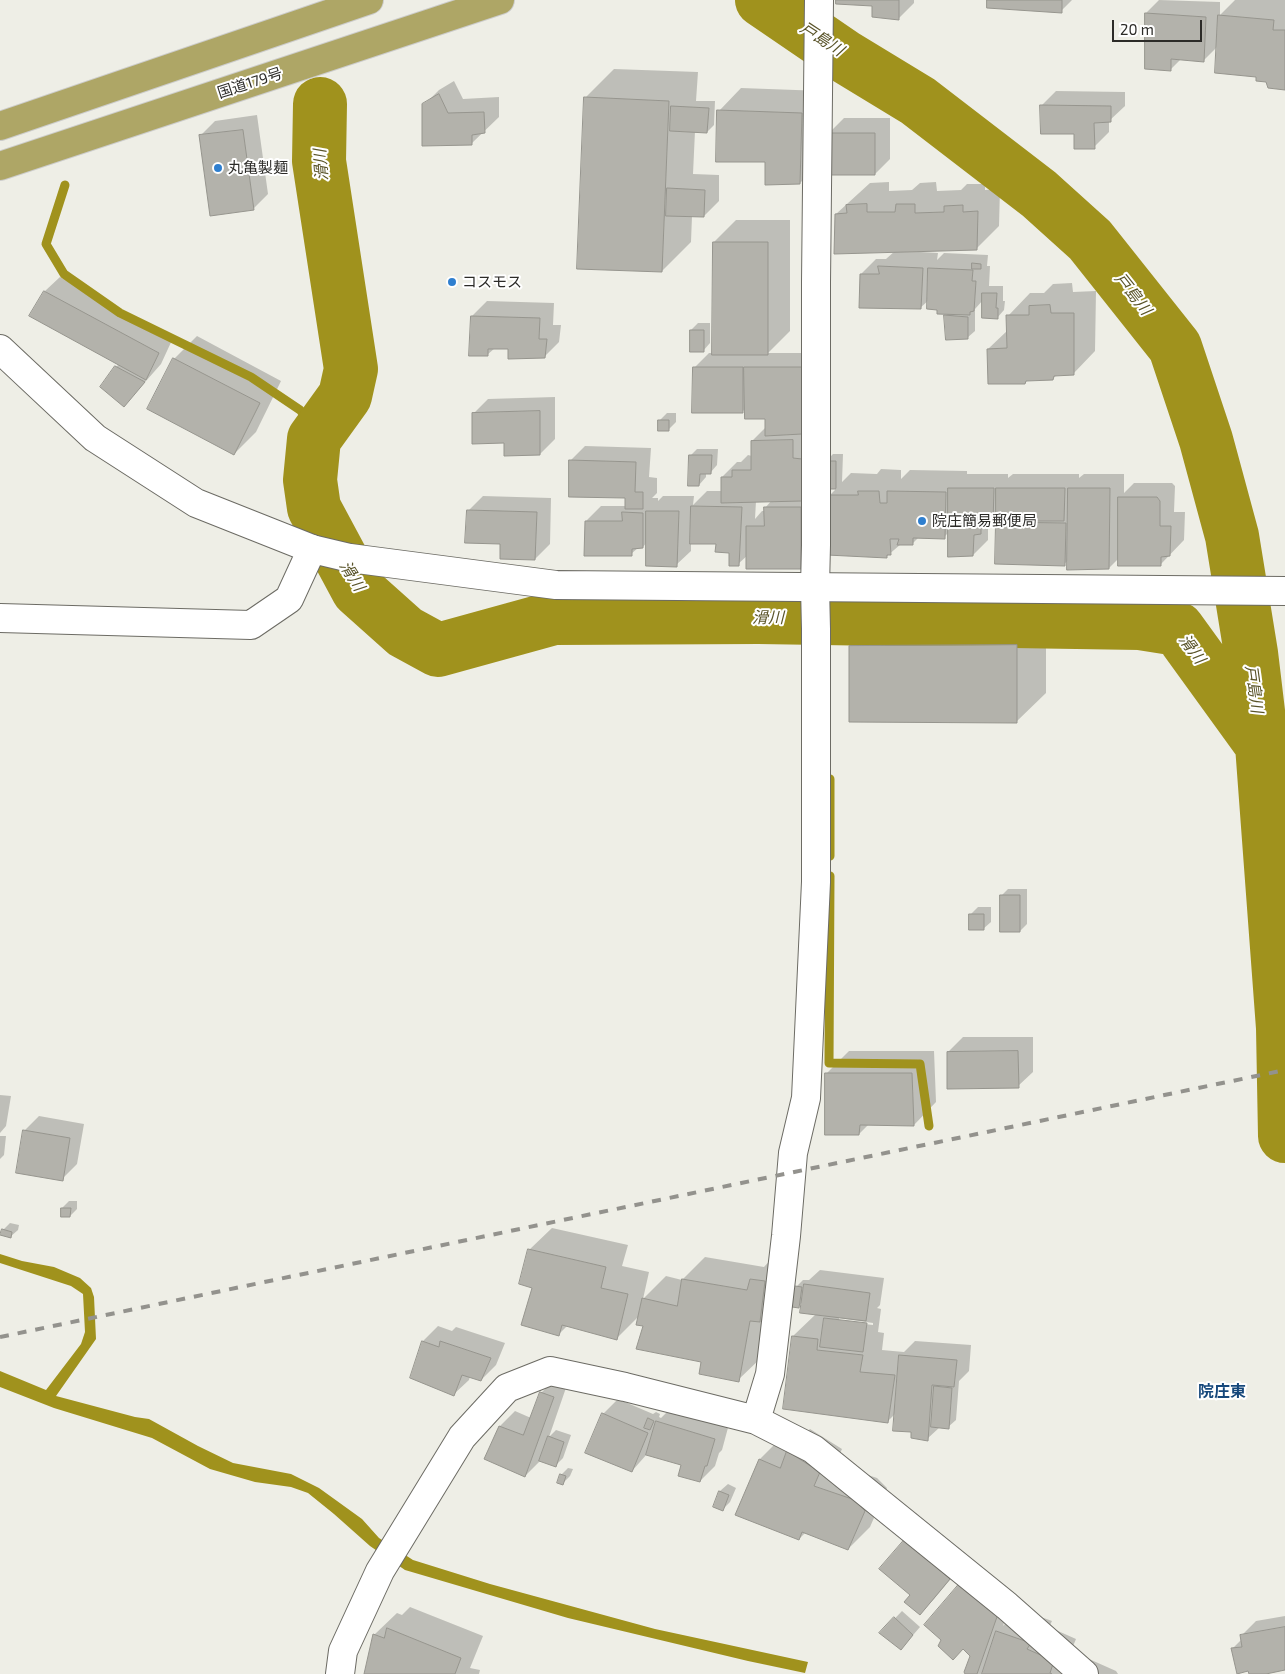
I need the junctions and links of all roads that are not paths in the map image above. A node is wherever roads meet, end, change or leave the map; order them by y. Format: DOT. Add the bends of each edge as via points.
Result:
graph roads {
  1 [pos="369,0"];
  2 [pos="500,0"];
  3 [pos="819,0"];
  4 [pos="0,126"];
  5 [pos="0,166"];
  6 [pos="0,348"];
  7 [pos="312,549"];
  8 [pos="815,587"];
  9 [pos="1285,591"];
  10 [pos="0,618"];
  11 [pos="756,1420"];
  12 [pos="340,1674"];
  13 [pos="1084,1674"];
  1 -- 4 [label="highway"];
  2 -- 5 [label="highway, 国道179号"];
  3 -- 8 [label="street"];
  6 -- 7 [label="street" via="95,438 196,503"];
  7 -- 8 [label="street" via="350,558 556,585"];
  7 -- 10 [label="street" via="289,599 251,625"];
  8 -- 9 [label="street"];
  8 -- 11 [label="street" via="816,882 806,1098 793,1154 770,1374"];
  11 -- 12 [label="street" via="550,1371 507,1388 462,1437 401,1535 380,1571 344,1651"];
  11 -- 13 [label="street" via="813,1449 1007,1606"];
}
